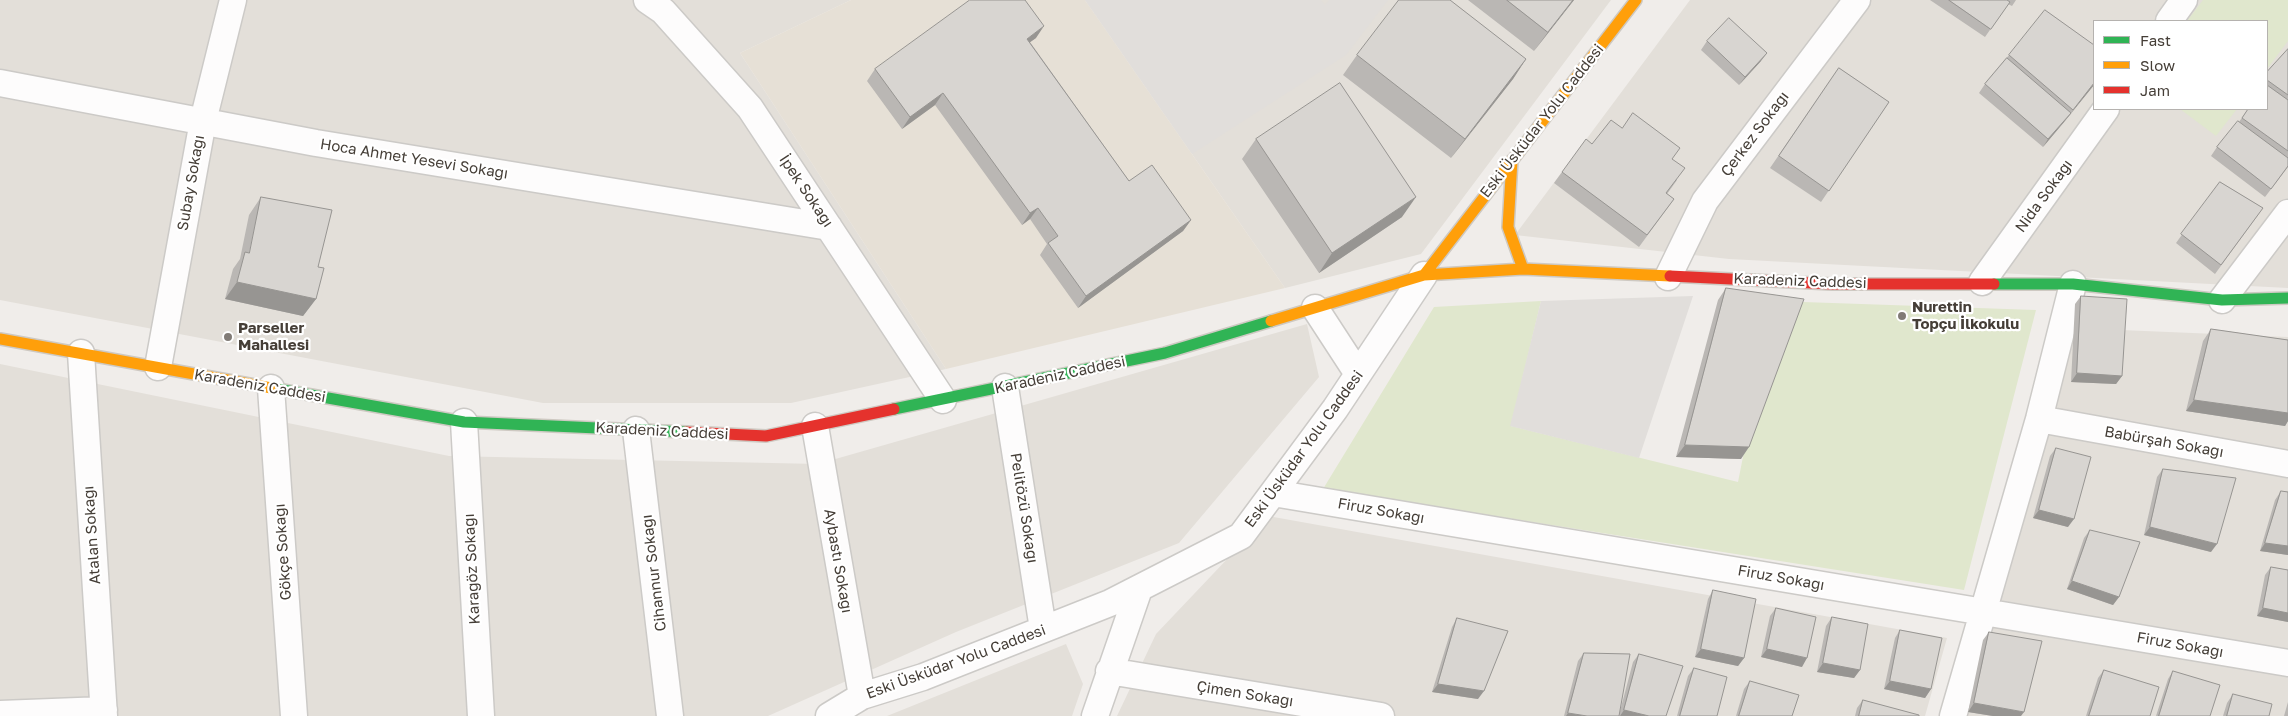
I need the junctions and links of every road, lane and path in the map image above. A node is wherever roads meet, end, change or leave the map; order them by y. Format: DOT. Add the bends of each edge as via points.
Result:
graph roads {
  1 [pos="233,0"];
  2 [pos="647,0"];
  3 [pos="1636,0"];
  4 [pos="1856,0"];
  5 [pos="2184,0"];
  6 [pos="2170,20"];
  7 [pos="0,83"];
  8 [pos="2105,110"];
  9 [pos="202,121"];
  10 [pos="1512,160"];
  11 [pos="2288,213"];
  12 [pos="829,227"];
  13 [pos="1524,269"];
  14 [pos="1424,274"];
  15 [pos="1668,277"];
  16 [pos="1982,282"];
  17 [pos="2073,284"];
  18 [pos="2288,298"];
  19 [pos="2222,300"];
  20 [pos="1316,308"];
  21 [pos="0,339"];
  22 [pos="81,353"];
  23 [pos="158,367"];
  24 [pos="1358,374"];
  25 [pos="1005,386"];
  26 [pos="271,388"];
  27 [pos="944,400"];
  28 [pos="2040,419"];
  29 [pos="464,422"];
  30 [pos="815,426"];
  31 [pos="636,430"];
  32 [pos="2288,464"];
  33 [pos="1273,493"];
  34 [pos="1140,589"];
  35 [pos="1982,612"];
  36 [pos="1043,629"];
  37 [pos="2288,663"];
  38 [pos="1109,671"];
  39 [pos="862,696"];
  40 [pos="104,713"];
  41 [pos="0,714"];
  42 [pos="294,716"];
  43 [pos="480,716"];
  44 [pos="670,716"];
  45 [pos="829,716"];
  46 [pos="1095,716"];
  47 [pos="1381,716"];
  48 [pos="1953,716"];
  1 -- 9 [label="street, Subay Sokağı"];
  2 -- 12 [label="street, İpek Sokağı" via="663,11 750,108"];
  3 -- 10 [label="street, Eski Üsküdar Yolu Caddesi"];
  4 -- 15 [label="street, Çerkez Sokağı" via="1705,201"];
  5 -- 6 [label="street"];
  7 -- 9 [label="street, Hoca Ahmet Yesevi Sokağı"];
  8 -- 16 [label="street, Nida Sokağı"];
  9 -- 12 [label="street, Hoca Ahmet Yesevi Sokağı" via="316,143"];
  9 -- 23 [label="street, Subay Sokağı"];
  10 -- 13 [label="street" via="1508,227"];
  10 -- 14 [label="street, Eski Üsküdar Yolu Caddesi"];
  11 -- 19 [label="street"];
  12 -- 27 [label="street, İpek Sokağı"];
  13 -- 14 [label="street, Karadeniz Caddesi"];
  13 -- 15 [label="street, Karadeniz Caddesi"];
  14 -- 20 [label="street, Karadeniz Caddesi"];
  14 -- 24 [label="street, Eski Üsküdar Yolu Caddesi"];
  15 -- 16 [label="street, Karadeniz Caddesi" via="1832,284"];
  16 -- 17 [label="street, Karadeniz Caddesi"];
  17 -- 19 [label="street, Karadeniz Caddesi"];
  17 -- 28 [label="street"];
  18 -- 19 [label="street, Karadeniz Caddesi"];
  20 -- 24 [label="street"];
  20 -- 25 [label="street, Karadeniz Caddesi" via="1165,353"];
  21 -- 22 [label="street, Karadeniz Caddesi"];
  22 -- 23 [label="street, Karadeniz Caddesi"];
  22 -- 40 [label="street, Atalan Sokağı"];
  23 -- 26 [label="street, Karadeniz Caddesi"];
  24 -- 33 [label="street, Eski Üsküdar Yolu Caddesi"];
  25 -- 27 [label="street, Karadeniz Caddesi"];
  25 -- 36 [label="street, Pelitözü Sokağı"];
  26 -- 29 [label="street, Karadeniz Caddesi"];
  26 -- 42 [label="street, Gökçe Sokağı"];
  27 -- 30 [label="street, Karadeniz Caddesi"];
  28 -- 32 [label="street, Babürşah Sokağı"];
  28 -- 35 [label="street"];
  29 -- 31 [label="street, Karadeniz Caddesi"];
  29 -- 43 [label="street, Karagöz Sokağı"];
  30 -- 31 [label="street, Karadeniz Caddesi" via="766,436"];
  30 -- 39 [label="street, Aybastı Sokağı"];
  31 -- 44 [label="street, Cihannur Sokağı"];
  33 -- 34 [label="street, Eski Üsküdar Yolu Caddesi" via="1242,536"];
  33 -- 35 [label="street, Firuz Sokağı"];
  34 -- 36 [label="street, Eski Üsküdar Yolu Caddesi"];
  34 -- 38 [label="street"];
  35 -- 37 [label="street, Firuz Sokağı"];
  35 -- 48 [label="street"];
  36 -- 39 [label="street, Eski Üsküdar Yolu Caddesi" via="923,677"];
  38 -- 46 [label="street"];
  38 -- 47 [label="street, Çimen Sokağı"];
  39 -- 45 [label="street, Eski Üsküdar Yolu Caddesi"];
  40 -- 41 [label="street"];
}
